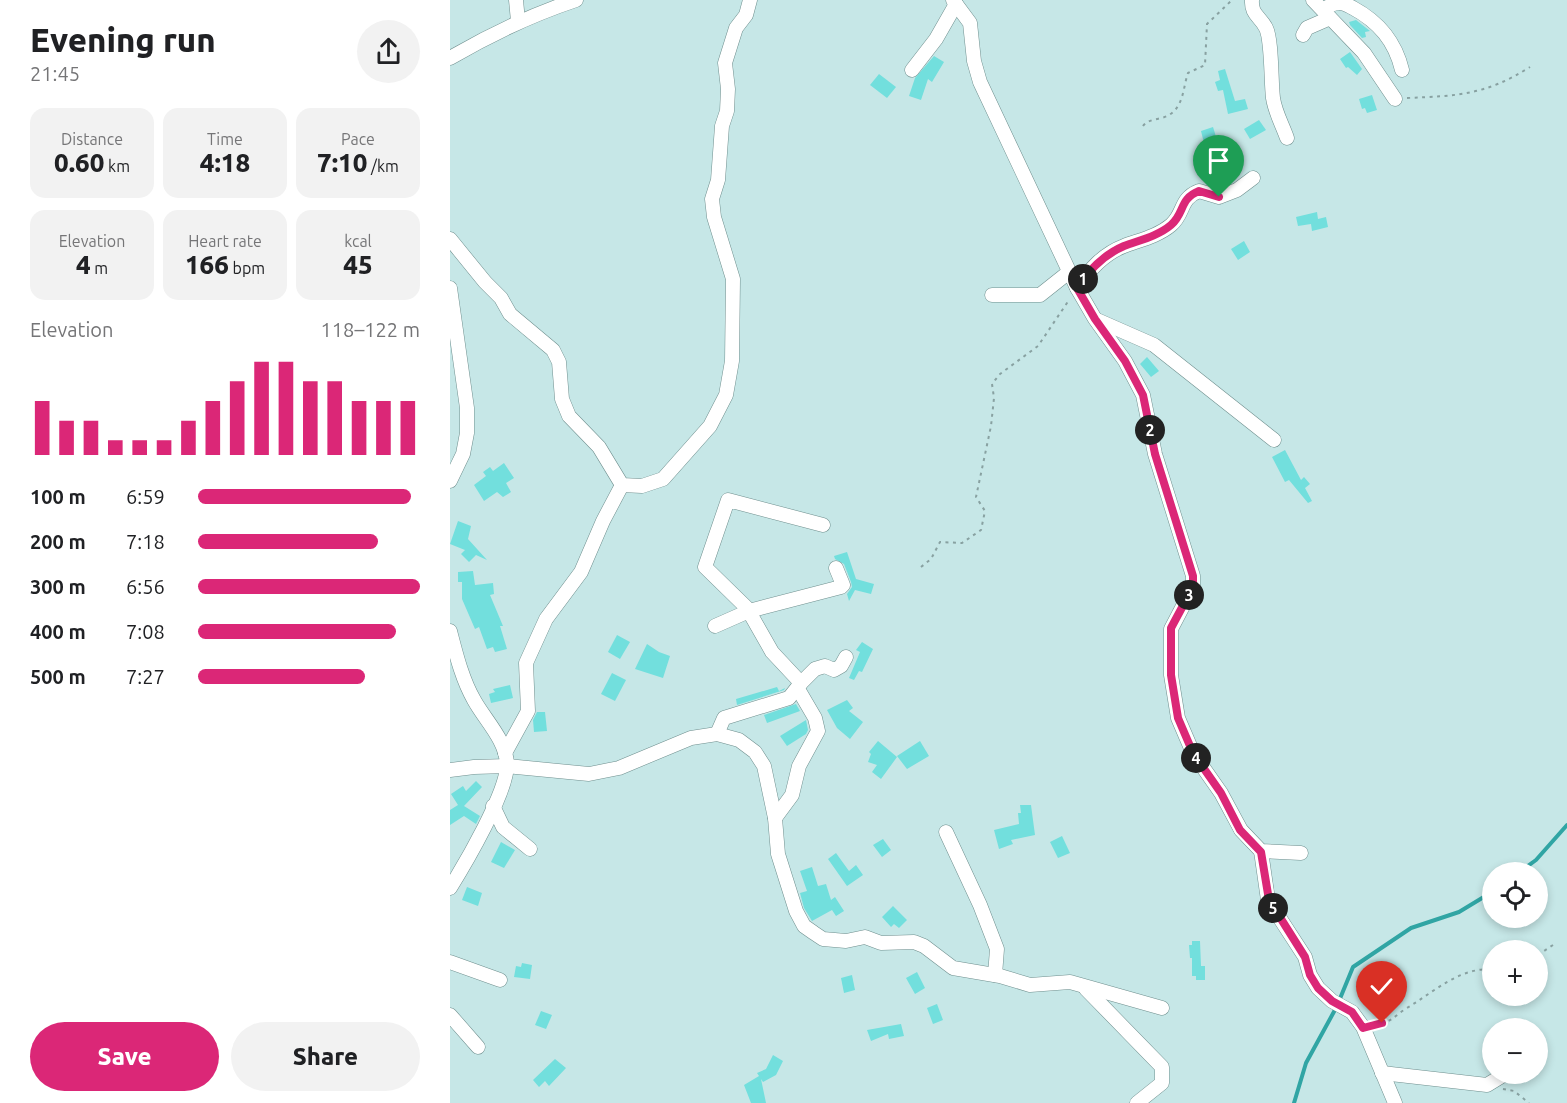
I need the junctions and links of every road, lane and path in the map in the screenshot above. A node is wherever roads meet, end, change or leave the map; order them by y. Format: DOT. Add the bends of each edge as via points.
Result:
graph roads {
  1 [pos="516,0"];
  2 [pos="576,0"];
  3 [pos="750,0"];
  4 [pos="1232,0"];
  5 [pos="1252,0"];
  6 [pos="955,2"];
  7 [pos="1322,9"];
  8 [pos="518,21"];
  9 [pos="1303,36"];
  10 [pos="450,58"];
  11 [pos="1530,67"];
  12 [pos="912,70"];
  13 [pos="1402,70"];
  14 [pos="1395,99"];
  15 [pos="1143,126"];
  16 [pos="1287,138"];
  17 [pos="1253,178"];
  18 [pos="450,238"];
  19 [pos="1069,272"];
  20 [pos="450,288"];
  21 [pos="1077,288"];
  22 [pos="992,295"];
  23 [pos="1095,319"];
  24 [pos="1274,440"];
  25 [pos="450,481"];
  26 [pos="622,485"];
  27 [pos="823,525"];
  28 [pos="921,567"];
  29 [pos="836,568"];
  30 [pos="749,611"];
  31 [pos="715,626"];
  32 [pos="450,631"];
  33 [pos="846,657"];
  34 [pos="800,686"];
  35 [pos="717,734"];
  36 [pos="506,760"];
  37 [pos="450,771"];
  38 [pos="494,806"];
  39 [pos="775,818"];
  40 [pos="946,832"];
  41 [pos="531,849"];
  42 [pos="1261,852"];
  43 [pos="1301,853"];
  44 [pos="450,888"];
  45 [pos="1553,945"];
  46 [pos="1548,948"];
  47 [pos="450,962"];
  48 [pos="1482,968"];
  49 [pos="995,975"];
  50 [pos="500,980"];
  51 [pos="1084,987"];
  52 [pos="1162,1008"];
  53 [pos="450,1015"];
  54 [pos="1363,1028"];
  55 [pos="478,1047"];
  56 [pos="1382,1073"];
  57 [pos="1490,1084"];
  58 [pos="1495,1084"];
  59 [pos="1396,1102"];
  60 [pos="1137,1103"];
  61 [pos="1529,1103"];
  1 -- 8 [label="street"];
  2 -- 8 [label="street"];
  3 -- 26 [label="street" via="725,63 727,111 712,199 734,279 732,361 726,395 710,426 663,480 642,486"];
  4 -- 15 [label="path" via="1207,24 1205,65 1188,73 1180,102 1170,114"];
  5 -- 16 [label="street" via="1254,15 1266,27 1273,100"];
  6 -- 12 [label="street" via="936,39"];
  6 -- 19 [label="street" via="970,23 980,82"];
  7 -- 9 [label="street"];
  7 -- 13 [label="street" via="1342,3 1368,17 1391,40"];
  7 -- 14 [label="street" via="1364,53"];
  8 -- 10 [label="street"];
  11 -- 14 [label="path" via="1496,87 1454,97"];
  17 -- 21 [label="street" via="1219,197 1199,191 1188,196 1171,224 1092,266"];
  18 -- 26 [label="street" via="510,314 553,350 559,362 562,399 569,416 599,447"];
  19 -- 21 [label="street"];
  19 -- 22 [label="street" via="1040,295"];
  20 -- 25 [label="street" via="467,433 463,454"];
  21 -- 23 [label="street"];
  21 -- 28 [label="path" via="1038,346 992,384 991,426 976,497 985,511 981,530 962,543 940,542 931,559"];
  23 -- 24 [label="street" via="1154,345"];
  23 -- 42 [label="street" via="1143,395 1155,454 1193,576 1193,587 1171,628 1171,675 1178,718 1193,753 1221,793 1240,830"];
  26 -- 36 [label="street" via="581,572 546,619 526,663 528,711"];
  27 -- 30 [label="street" via="728,500 705,567"];
  29 -- 30 [label="street" via="841,587"];
  30 -- 31 [label="street"];
  30 -- 34 [label="street" via="772,652"];
  32 -- 36 [label="street" via="473,699"];
  33 -- 34 [label="street" via="834,670 825,666 815,669"];
  34 -- 35 [label="street" via="789,698 724,718"];
  34 -- 39 [label="street" via="818,731 799,766 792,795"];
  35 -- 36 [label="street" via="673,743 619,768 589,774 549,772"];
  35 -- 39 [label="street" via="739,740 760,759"];
  36 -- 37 [label="street"];
  36 -- 38 [label="street"];
  38 -- 41 [label="street" via="503,827"];
  38 -- 44 [label="street"];
  39 -- 49 [label="street" via="778,854 804,926 823,939 846,941 865,937 880,944 914,942 924,945 953,968"];
  40 -- 49 [label="street" via="997,949"];
  42 -- 43 [label="street"];
  42 -- 54 [label="street" via="1269,900 1305,957 1310,975 1318,988 1352,1012"];
  45 -- 46 [label="path"];
  47 -- 50 [label="street"];
  48 -- 54 [label="path" via="1462,973 1405,1009 1395,1020"];
  49 -- 51 [label="street" via="1029,985 1070,982"];
  51 -- 52 [label="street"];
  51 -- 60 [label="street" via="1162,1067 1162,1083"];
  53 -- 55 [label="street"];
  54 -- 56 [label="street"];
  56 -- 57 [label="street"];
  56 -- 59 [label="street"];
  58 -- 61 [label="path" via="1514,1090"];
}
